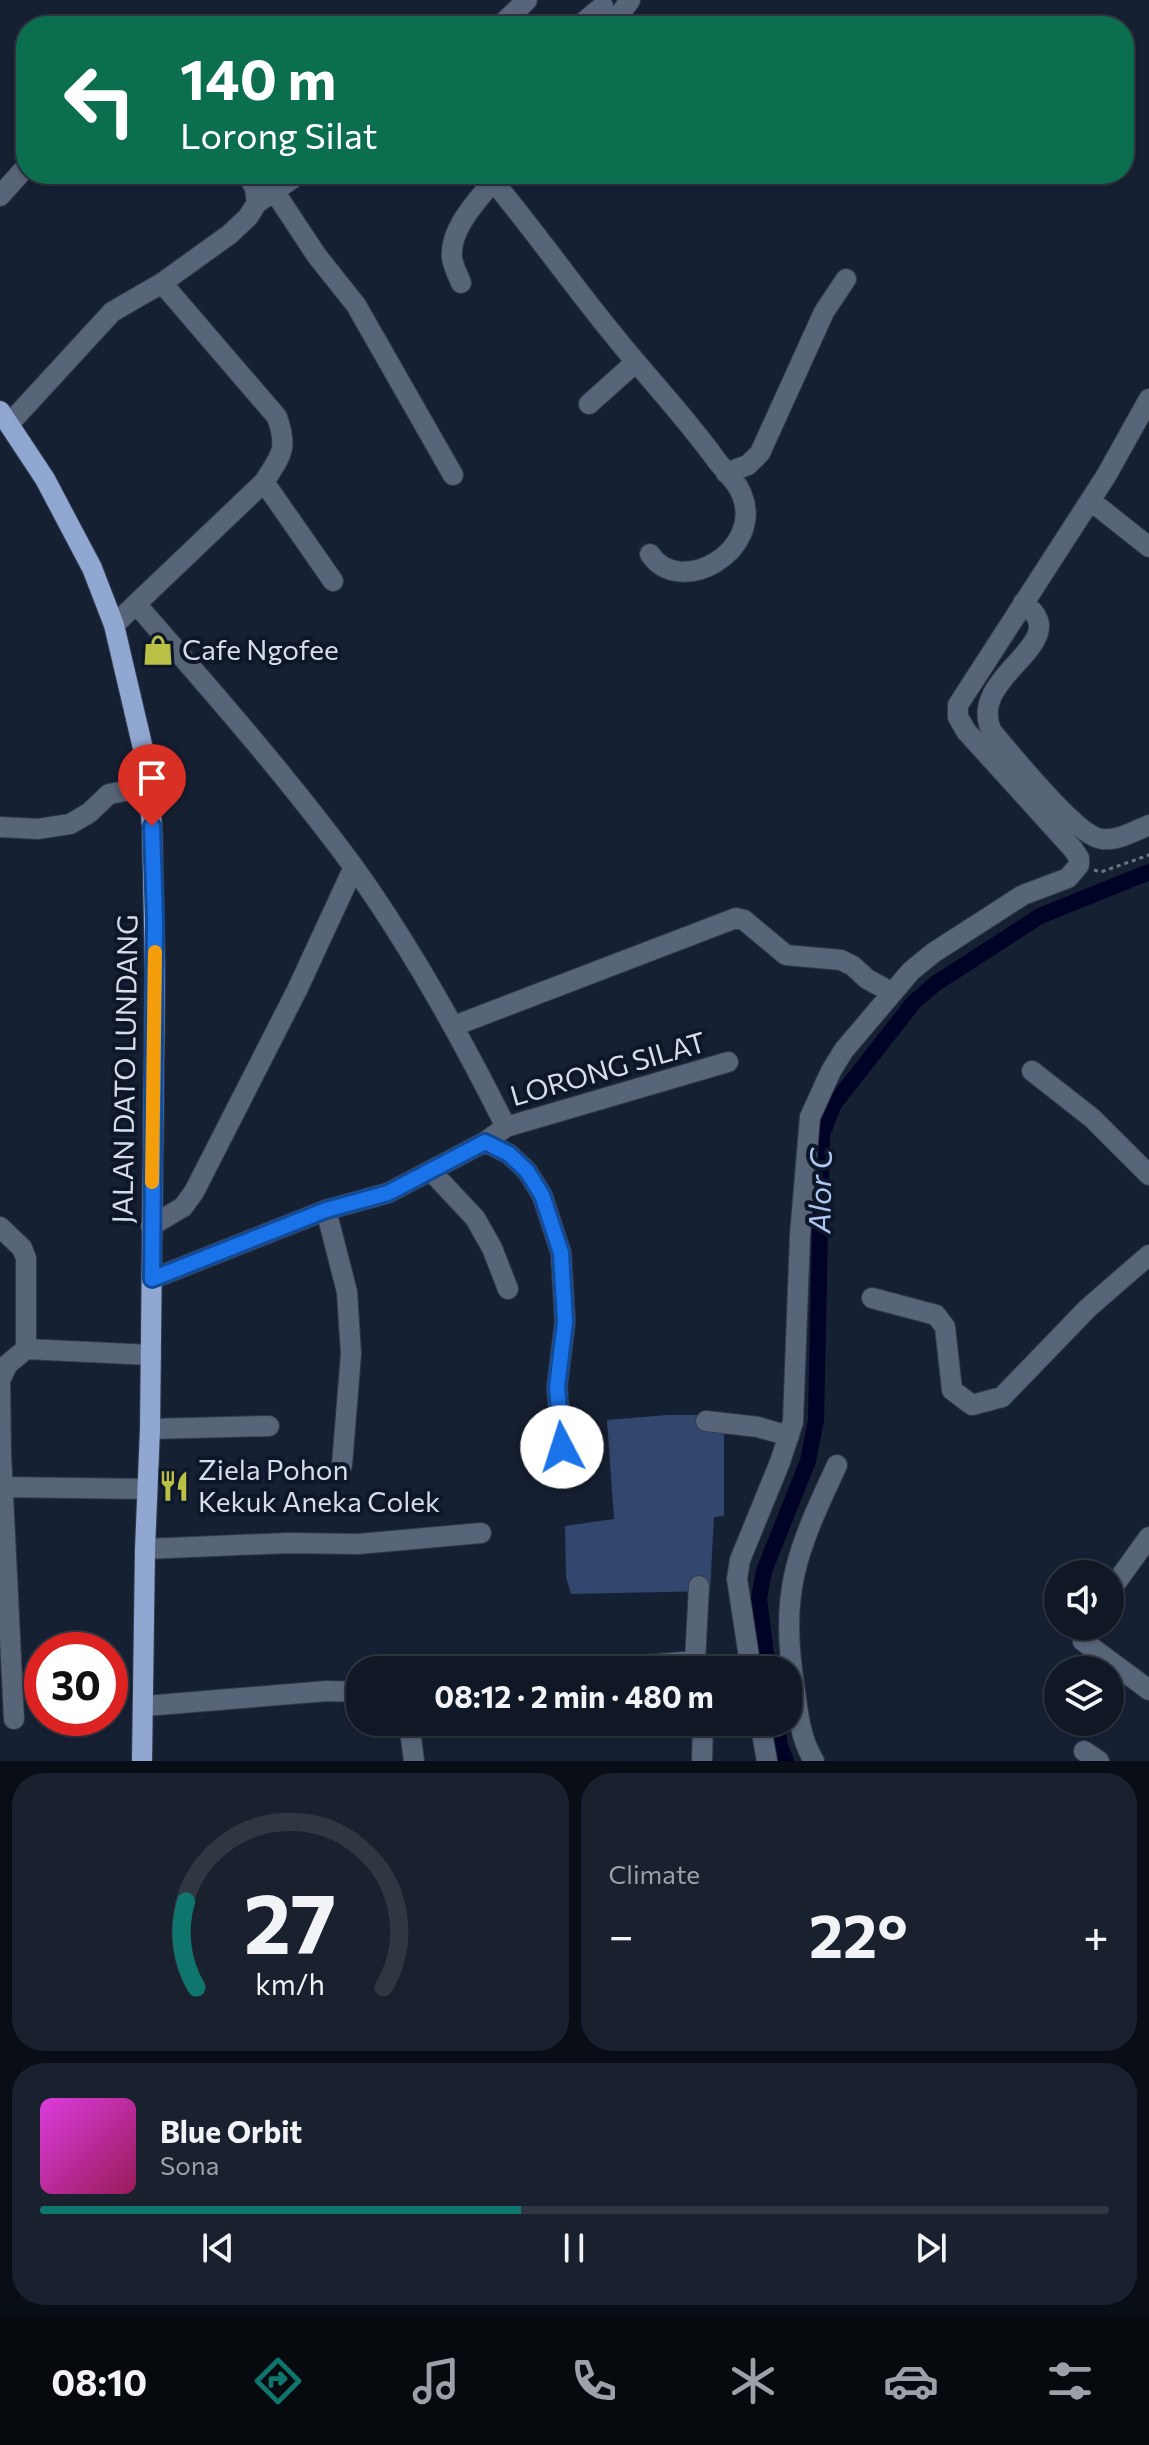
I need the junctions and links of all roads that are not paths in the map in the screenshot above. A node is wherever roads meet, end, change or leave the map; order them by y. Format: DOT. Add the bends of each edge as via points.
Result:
graph roads {
  1 [pos="527,0"];
  2 [pos="630,0"];
  3 [pos="607,13"];
  4 [pos="510,16"];
  5 [pos="16,178"];
  6 [pos="253,184"];
  7 [pos="285,184"];
  8 [pos="488,184"];
  9 [pos="499,184"];
  10 [pos="0,196"];
  11 [pos="266,197"];
  12 [pos="846,279"];
  13 [pos="162,283"];
  14 [pos="461,283"];
  15 [pos="636,362"];
  16 [pos="1149,399"];
  17 [pos="589,404"];
  18 [pos="5,417"];
  19 [pos="726,473"];
  20 [pos="453,475"];
  21 [pos="264,482"];
  22 [pos="1091,501"];
  23 [pos="1149,547"];
  24 [pos="650,554"];
  25 [pos="333,581"];
  26 [pos="1023,603"];
  27 [pos="137,605"];
  28 [pos="114,625"];
  29 [pos="148,787"];
  30 [pos="1149,825"];
  31 [pos="0,827"];
  32 [pos="354,867"];
  33 [pos="891,992"];
  34 [pos="454,1026"];
  35 [pos="728,1062"];
  36 [pos="1032,1071"];
  37 [pos="506,1127"];
  38 [pos="485,1142"];
  39 [pos="431,1171"];
  40 [pos="1149,1175"];
  41 [pos="326,1210"];
  42 [pos="151,1226"];
  43 [pos="0,1227"];
  44 [pos="1149,1255"];
  45 [pos="152,1279"];
  46 [pos="508,1289"];
  47 [pos="872,1298"];
  48 [pos="26,1349"];
  49 [pos="151,1355"];
  50 [pos="706,1421"];
  51 [pos="269,1426"];
  52 [pos="150,1429"];
  53 [pos="789,1436"];
  54 [pos="562,1447"];
  55 [pos="342,1465"];
  56 [pos="837,1465"];
  57 [pos="2,1487"];
  58 [pos="147,1489"];
  59 [pos="481,1533"];
  60 [pos="1149,1537"];
  61 [pos="145,1549"];
  62 [pos="1124,1572"];
  63 [pos="699,1586"];
  64 [pos="1083,1640"];
  65 [pos="700,1656"];
  66 [pos="748,1656"];
  67 [pos="1149,1690"];
  68 [pos="346,1692"];
  69 [pos="145,1706"];
  70 [pos="14,1719"];
  71 [pos="411,1736"];
  72 [pos="703,1736"];
  73 [pos="763,1736"];
  74 [pos="142,1761"];
  75 [pos="414,1761"];
  76 [pos="702,1761"];
  77 [pos="767,1761"];
  78 [pos="814,1761"];
  1 -- 4 [label="street"];
  2 -- 3 [label="street"];
  5 -- 10 [label="street"];
  6 -- 11 [label="street"];
  7 -- 11 [label="street"];
  8 -- 14 [label="street" via="452,242 452,261"];
  9 -- 15 [label="street"];
  11 -- 13 [label="street" via="230,234"];
  11 -- 20 [label="street" via="356,305"];
  12 -- 19 [label="street" via="824,312 760,453 748,465"];
  13 -- 18 [label="street" via="112,312"];
  13 -- 21 [label="street" via="277,417 285,438"];
  15 -- 17 [label="street"];
  15 -- 19 [label="street"];
  16 -- 22 [label="street"];
  18 -- 28 [label="main road, JALAN DATO LUNDANG" via="70,523"];
  19 -- 24 [label="street" via="742,494 746,514 743,534 731,551 716,564 677,572 663,568"];
  21 -- 25 [label="street"];
  21 -- 27 [label="street"];
  22 -- 23 [label="street"];
  22 -- 26 [label="street"];
  26 -- 30 [label="street" via="1035,612 1039,636 992,695 992,732 1063,812 1093,837 1117,837"];
  26 -- 33 [label="street" via="958,705 958,717 1073,849 1079,865 1068,878 1023,895 933,953"];
  27 -- 28 [label="street"];
  27 -- 32 [label="street" via="258,744"];
  28 -- 29 [label="main road, JALAN DATO LUNDANG"];
  29 -- 31 [label="street" via="109,794 70,824"];
  29 -- 42 [label="main road, JALAN DATO LUNDANG" via="155,893"];
  32 -- 34 [label="street"];
  32 -- 42 [label="street" via="194,1192 183,1207"];
  33 -- 34 [label="street" via="841,960 786,955 736,918"];
  33 -- 53 [label="street" via="844,1050 810,1117"];
  34 -- 37 [label="street"];
  35 -- 37 [label="street, LORONG SILAT"];
  36 -- 40 [label="street" via="1092,1118"];
  37 -- 38 [label="street, LORONG SILAT"];
  38 -- 39 [label="street, LORONG SILAT"];
  38 -- 54 [label="street" via="527,1171 542,1195 561,1253 565,1322 557,1387"];
  39 -- 41 [label="street, LORONG SILAT" via="388,1193"];
  39 -- 46 [label="street" via="475,1218"];
  41 -- 45 [label="street, LORONG SILAT"];
  41 -- 55 [label="street" via="347,1292 351,1354"];
  42 -- 45 [label="main road, JALAN DATO LUNDANG"];
  43 -- 48 [label="street" via="26,1258"];
  44 -- 47 [label="street" via="1088,1308 1002,1397 972,1405 952,1390 945,1327 936,1315"];
  45 -- 49 [label="main road, JALAN DATO LUNDANG"];
  48 -- 49 [label="street"];
  48 -- 57 [label="street" via="8,1364 0,1380"];
  49 -- 52 [label="main road, JALAN DATO LUNDANG"];
  50 -- 53 [label="street"];
  51 -- 52 [label="street"];
  52 -- 58 [label="main road, JALAN DATO LUNDANG"];
  53 -- 66 [label="street" via="740,1560 737,1594"];
  56 -- 78 [label="street" via="794,1566 787,1618 799,1717 805,1747"];
  57 -- 58 [label="street"];
  57 -- 70 [label="street"];
  58 -- 61 [label="main road, JALAN DATO LUNDANG"];
  59 -- 61 [label="street" via="358,1544"];
  60 -- 62 [label="street"];
  61 -- 69 [label="main road, JALAN DATO LUNDANG"];
  63 -- 65 [label="street"];
  64 -- 67 [label="street"];
  68 -- 69 [label="street"];
  69 -- 74 [label="main road, JALAN DATO LUNDANG"];
  71 -- 75 [label="street"];
  72 -- 76 [label="street"];
  73 -- 77 [label="street"];
}
